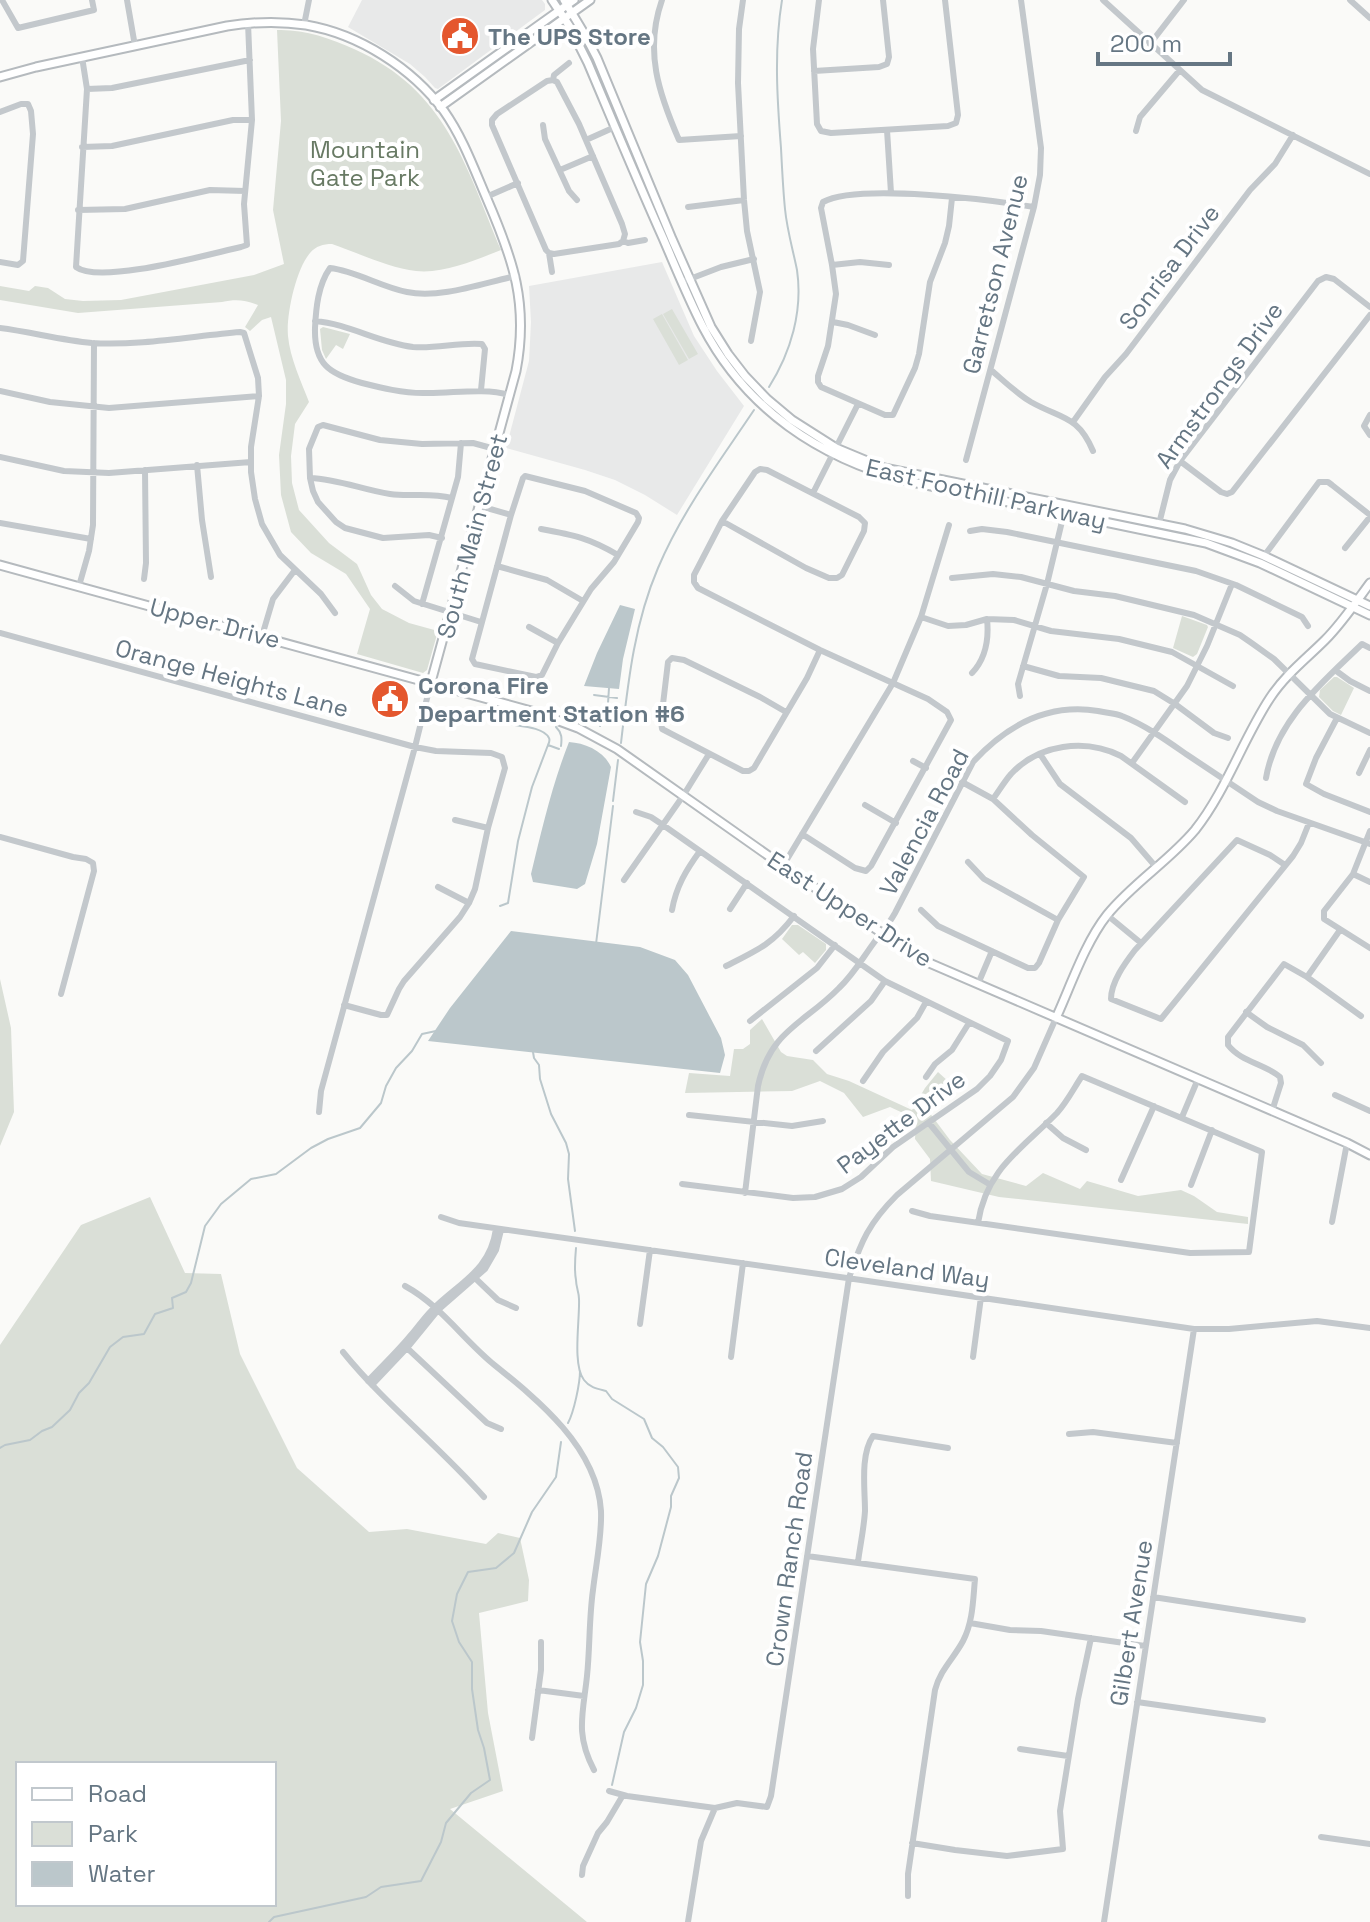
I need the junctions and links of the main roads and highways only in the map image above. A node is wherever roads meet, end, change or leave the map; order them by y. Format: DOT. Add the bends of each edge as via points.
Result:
graph roads {
  1 [pos="552,0"];
  2 [pos="590,0"];
  3 [pos="566,4"];
  4 [pos="569,16"];
  5 [pos="494,56"];
  6 [pos="484,76"];
  7 [pos="0,77"];
  8 [pos="434,100"];
  9 [pos="440,107"];
  10 [pos="615,127"];
  11 [pos="645,174"];
  12 [pos="686,281"];
  13 [pos="834,451"];
  14 [pos="0,565"];
  15 [pos="1370,583"];
  16 [pos="1355,603"];
  17 [pos="1370,606"];
  18 [pos="1370,615"];
  19 [pos="431,682"];
  20 [pos="1056,1018"];
  21 [pos="1370,1155"];
  1 -- 3 [label="main road, East Foothill Parkway"];
  2 -- 4 [label="main road"];
  3 -- 4 [label="main road, East Foothill Parkway"];
  3 -- 5 [label="main road"];
  4 -- 6 [label="main road"];
  4 -- 10 [label="main road, East Foothill Parkway"];
  4 -- 11 [label="main road, East Foothill Parkway" via="597,58"];
  5 -- 6 [label="main road" via="496,63"];
  5 -- 8 [label="main road"];
  6 -- 9 [label="main road"];
  7 -- 8 [label="main road, South Main Street" via="227,26 304,25 367,47 404,71"];
  8 -- 9 [label="main road, South Main Street"];
  9 -- 19 [label="main road, South Main Street" via="458,134 506,244 516,276 520,329 510,395"];
  10 -- 11 [label="main road" via="622,130"];
  10 -- 12 [label="main road, East Foothill Parkway"];
  11 -- 12 [label="main road, East Foothill Parkway"];
  12 -- 13 [label="main road, East Foothill Parkway" via="705,330 738,379 788,426"];
  13 -- 16 [label="main road, East Foothill Parkway" via="859,467 907,481 1206,543"];
  13 -- 16 [label="main road, East Foothill Parkway" via="908,474 1208,535 1264,556"];
  14 -- 19 [label="main road, Upper Drive"];
  15 -- 16 [label="main road"];
  16 -- 17 [label="main road, East Foothill Parkway"];
  16 -- 18 [label="main road, East Foothill Parkway"];
  16 -- 20 [label="main road" via="1270,698 1197,827 1107,915"];
  19 -- 20 [label="main road, East Upper Drive" via="578,728 617,749 920,959"];
  20 -- 21 [label="main road, East Upper Drive"];
}
